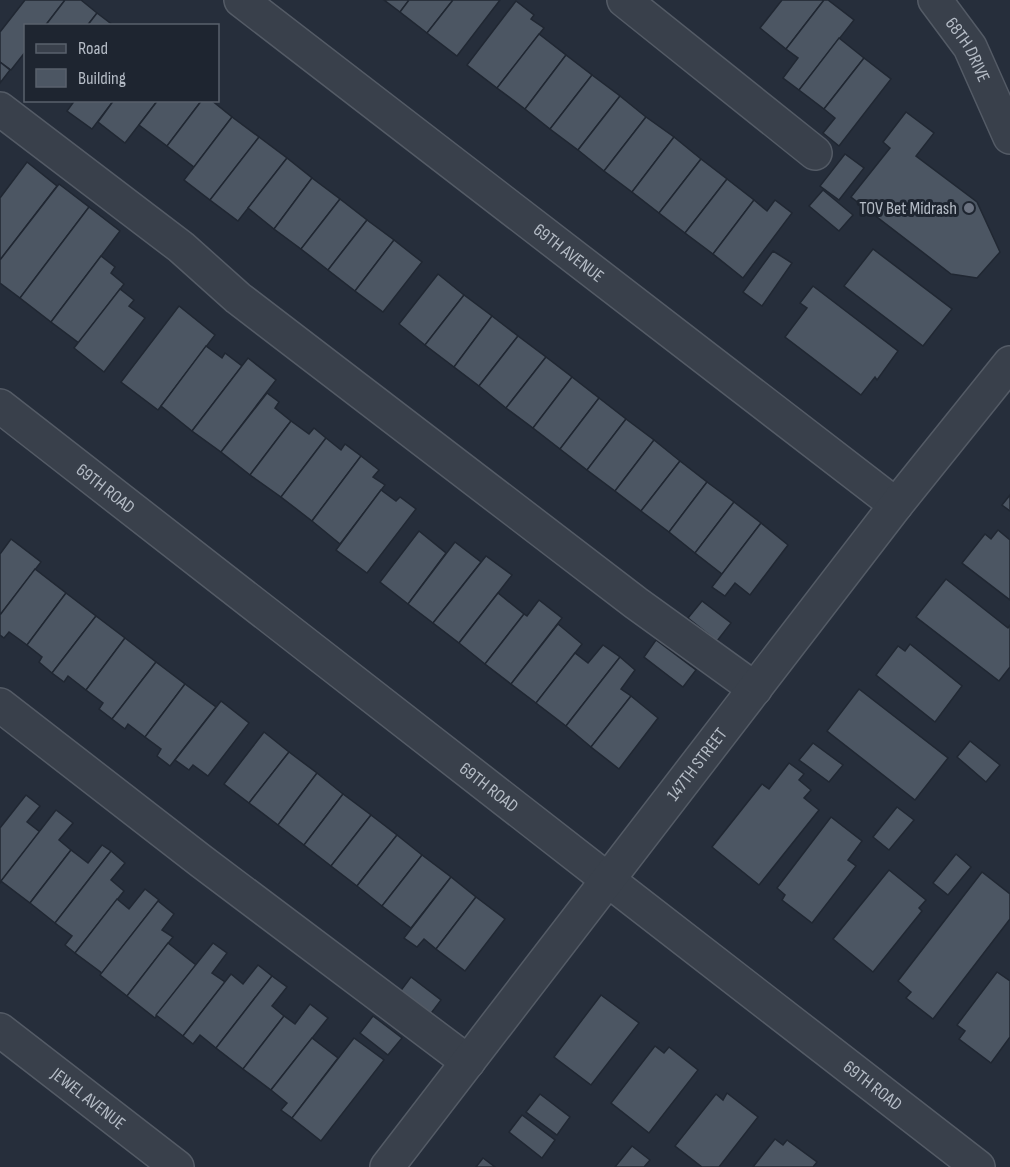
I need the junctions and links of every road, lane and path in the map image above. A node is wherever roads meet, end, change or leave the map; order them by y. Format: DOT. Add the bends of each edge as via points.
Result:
graph roads {
  1 [pos="241,0"];
  2 [pos="624,0"];
  3 [pos="935,0"];
  4 [pos="0,109"];
  5 [pos="1010,137"];
  6 [pos="815,153"];
  7 [pos="1010,363"];
  8 [pos="0,406"];
  9 [pos="896,505"];
  10 [pos="755,688"];
  11 [pos="0,705"];
  12 [pos="608,880"];
  13 [pos="0,1030"];
  14 [pos="468,1062"];
  15 [pos="177,1167"];
  16 [pos="387,1167"];
  17 [pos="978,1167"];
  1 -- 9 [label="street, 69TH AVENUE"];
  2 -- 6 [label="street"];
  3 -- 5 [label="street, 68TH DRIVE" via="970,47"];
  4 -- 10 [label="street" via="181,247 238,298 636,603"];
  7 -- 9 [label="street, 147TH STREET"];
  8 -- 12 [label="street, 69TH ROAD"];
  9 -- 10 [label="street, 147TH STREET"];
  10 -- 12 [label="street, 147TH STREET"];
  11 -- 14 [label="street"];
  12 -- 14 [label="street, 147TH STREET"];
  12 -- 17 [label="street, 69TH ROAD"];
  13 -- 15 [label="street, JEWEL AVENUE"];
  14 -- 16 [label="street, 147TH STREET"];
}
